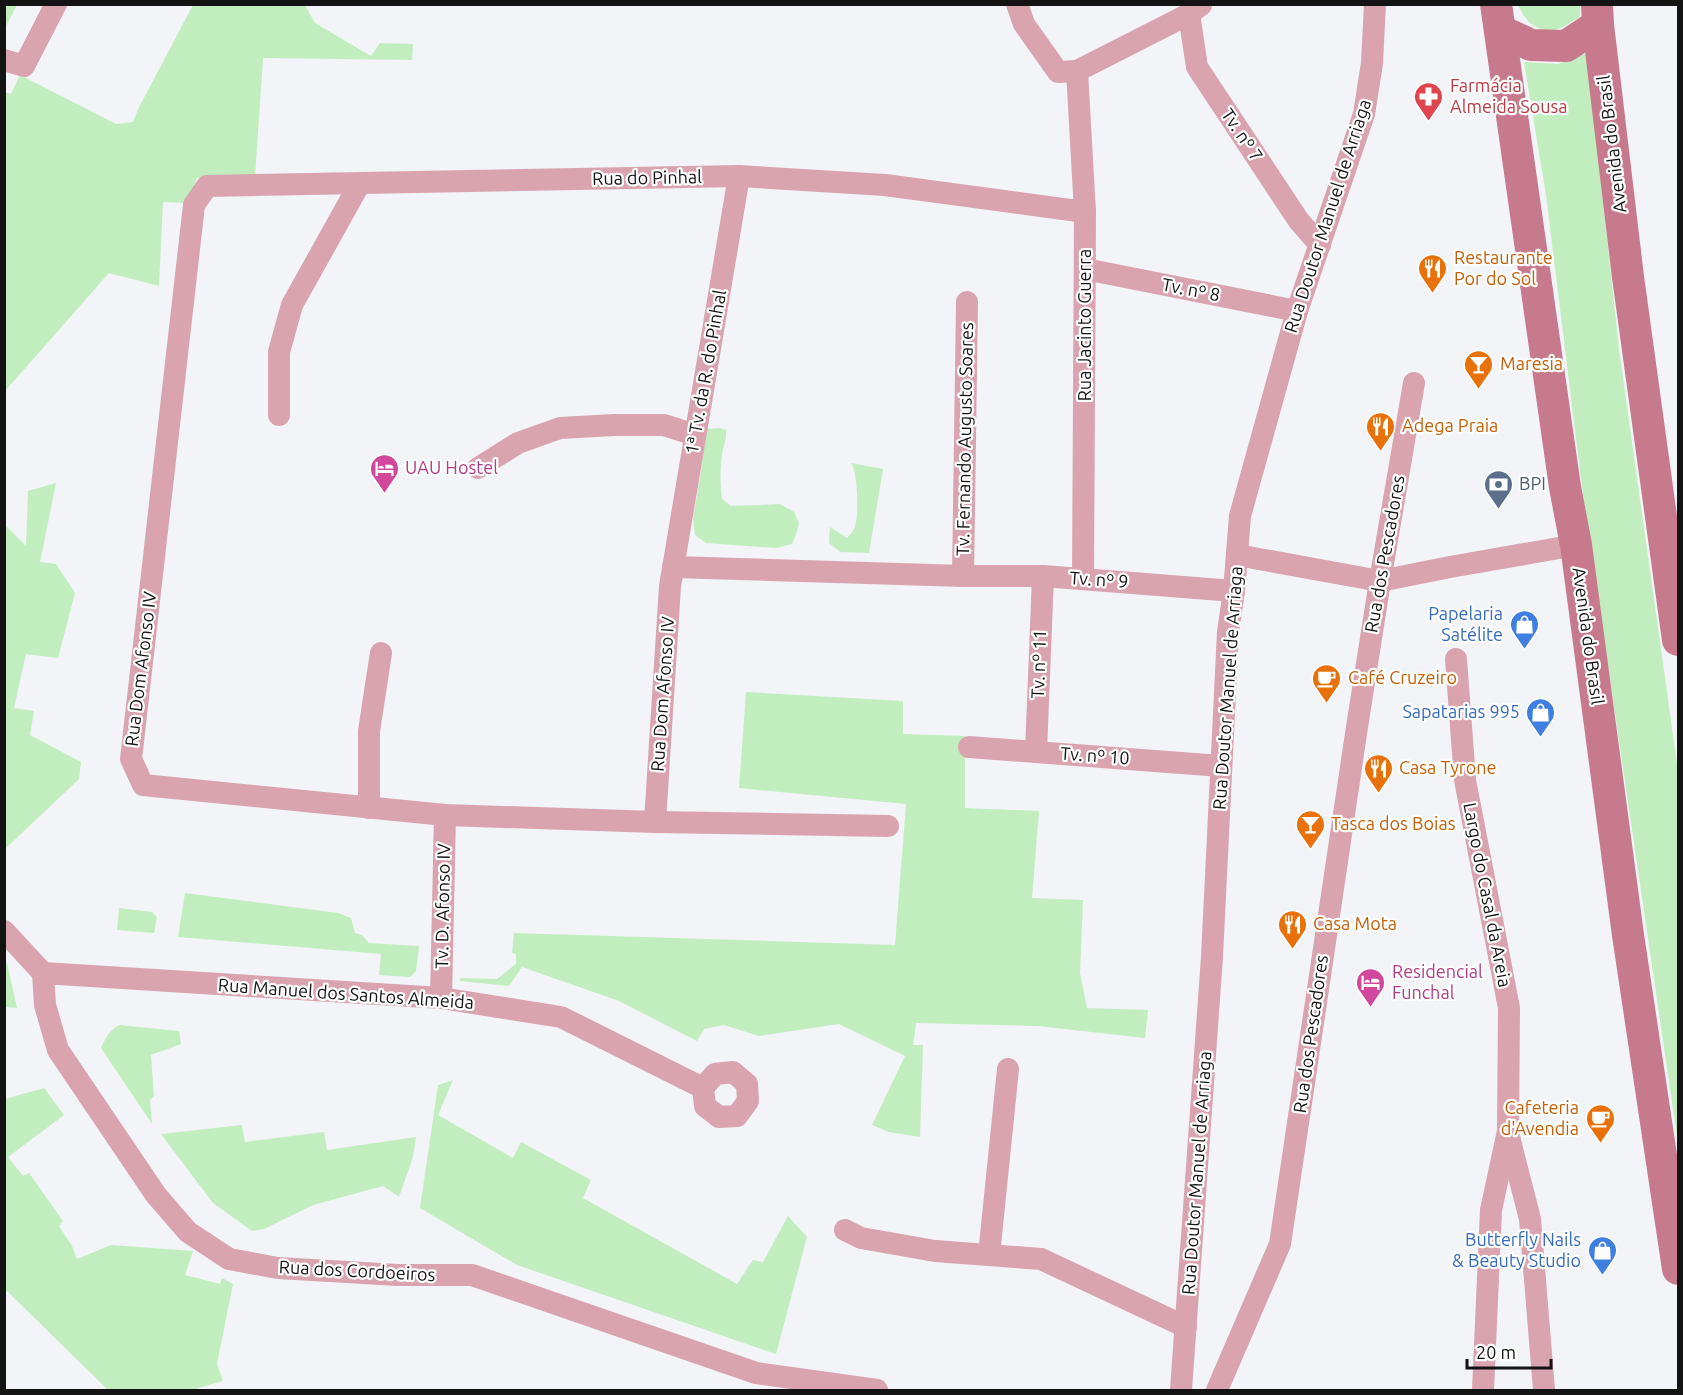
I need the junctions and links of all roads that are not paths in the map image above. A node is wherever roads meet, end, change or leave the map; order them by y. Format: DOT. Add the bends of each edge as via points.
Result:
graph roads {
  1 [pos="56,4"];
  2 [pos="1017,4"];
  3 [pos="1375,4"];
  4 [pos="1195,9"];
  5 [pos="1598,15"];
  6 [pos="1499,18"];
  7 [pos="14,63"];
  8 [pos="1077,71"];
  9 [pos="739,176"];
  10 [pos="360,183"];
  11 [pos="207,186"];
  12 [pos="1085,212"];
  13 [pos="1320,245"];
  14 [pos="1085,269"];
  15 [pos="967,302"];
  16 [pos="1297,310"];
  17 [pos="1414,383"];
  18 [pos="279,415"];
  19 [pos="694,435"];
  20 [pos="478,468"];
  21 [pos="1576,545"];
  22 [pos="1237,555"];
  23 [pos="674,567"];
  24 [pos="963,576"];
  25 [pos="1043,576"];
  26 [pos="1083,579"];
  27 [pos="1380,581"];
  28 [pos="1234,591"];
  29 [pos="1678,640"];
  30 [pos="381,653"];
  31 [pos="1456,659"];
  32 [pos="969,747"];
  33 [pos="1036,752"];
  34 [pos="1221,766"];
  35 [pos="369,808"];
  36 [pos="445,814"];
  37 [pos="655,822"];
  38 [pos="888,826"];
  39 [pos="4,931"];
  40 [pos="43,973"];
  41 [pos="441,998"];
  42 [pos="1008,1069"];
  43 [pos="703,1088"];
  44 [pos="1508,1131"];
  45 [pos="845,1230"];
  46 [pos="989,1255"];
  47 [pos="1678,1269"];
  48 [pos="1186,1327"];
  49 [pos="877,1390"];
  50 [pos="1181,1390"];
  51 [pos="1217,1390"];
  52 [pos="1482,1390"];
  53 [pos="1544,1390"];
  1 -- 7 [label="street"];
  2 -- 8 [label="street" via="1024,24 1058,72"];
  3 -- 13 [label="street, Rua Doutor Manuel de Arriaga" via="1364,114"];
  4 -- 8 [label="street"];
  4 -- 13 [label="street, Tv. nº 7" via="1197,67 1299,221"];
  5 -- 6 [label="main road" via="1566,46 1531,45"];
  5 -- 29 [label="main road, Avenida do Brasil" via="1628,277"];
  6 -- 21 [label="main road, Avenida do Brasil"];
  8 -- 12 [label="street, Rua Jacinto Guerra"];
  9 -- 10 [label="street, Rua do Pinhal"];
  9 -- 12 [label="street, Rua do Pinhal" via="885,185"];
  9 -- 19 [label="street, 1ª Tv. da R. do Pinhal"];
  10 -- 11 [label="street, Rua do Pinhal"];
  10 -- 18 [label="street" via="292,305 279,352"];
  11 -- 35 [label="street, Rua Dom Afonso IV" via="195,205 130,759 143,785"];
  12 -- 14 [label="street, Rua Jacinto Guerra"];
  13 -- 16 [label="street, Rua Doutor Manuel de Arriaga"];
  14 -- 16 [label="street, Tv. nº 8"];
  14 -- 26 [label="street, Rua Jacinto Guerra"];
  15 -- 24 [label="street, Tv. Fernando Augusto Soares"];
  16 -- 22 [label="street, Rua Doutor Manuel de Arriaga" via="1240,516"];
  17 -- 27 [label="street, Rua dos Pescadores"];
  19 -- 20 [label="street" via="664,425 560,428 518,443"];
  19 -- 23 [label="street, 1ª Tv. da R. do Pinhal"];
  21 -- 27 [label="street"];
  21 -- 47 [label="main road, Avenida do Brasil"];
  22 -- 27 [label="street"];
  22 -- 28 [label="street, Rua Doutor Manuel de Arriaga"];
  23 -- 24 [label="street, Tv. nº 9"];
  23 -- 37 [label="street, Rua Dom Afonso IV"];
  24 -- 25 [label="street, Tv. nº 9"];
  25 -- 26 [label="street, Tv. nº 9"];
  25 -- 33 [label="street, Tv. nº 11"];
  26 -- 28 [label="street, Tv. nº 9"];
  27 -- 51 [label="street, Rua dos Pescadores" via="1280,1244"];
  28 -- 34 [label="street, Rua Doutor Manuel de Arriaga"];
  30 -- 35 [label="street" via="369,731"];
  31 -- 44 [label="street, Largo do Casal da Areia" via="1465,780 1509,1008"];
  32 -- 33 [label="street, Tv. nº 10"];
  33 -- 34 [label="street, Tv. nº 10"];
  34 -- 48 [label="street, Rua Doutor Manuel de Arriaga"];
  35 -- 36 [label="street, Rua Dom Afonso IV"];
  36 -- 37 [label="street, Rua Dom Afonso IV"];
  36 -- 41 [label="street, Tv. D. Afonso IV"];
  37 -- 38 [label="street, Rua Dom Afonso IV"];
  39 -- 40 [label="street"];
  40 -- 41 [label="street, Rua Manuel dos Santos Almeida"];
  40 -- 49 [label="street, Rua dos Cordoeiros" via="45,1005 58,1050 156,1195 188,1232 229,1259 278,1269 472,1275 756,1373"];
  41 -- 43 [label="street, Rua Manuel dos Santos Almeida" via="561,1017"];
  42 -- 46 [label="street"];
  44 -- 52 [label="street, Largo do Casal da Areia" via="1491,1210"];
  44 -- 53 [label="street, Largo do Casal da Areia" via="1530,1219"];
  45 -- 46 [label="street" via="861,1238 935,1251"];
  46 -- 48 [label="street" via="1041,1259"];
  48 -- 50 [label="street, Rua Doutor Manuel de Arriaga"];
}
